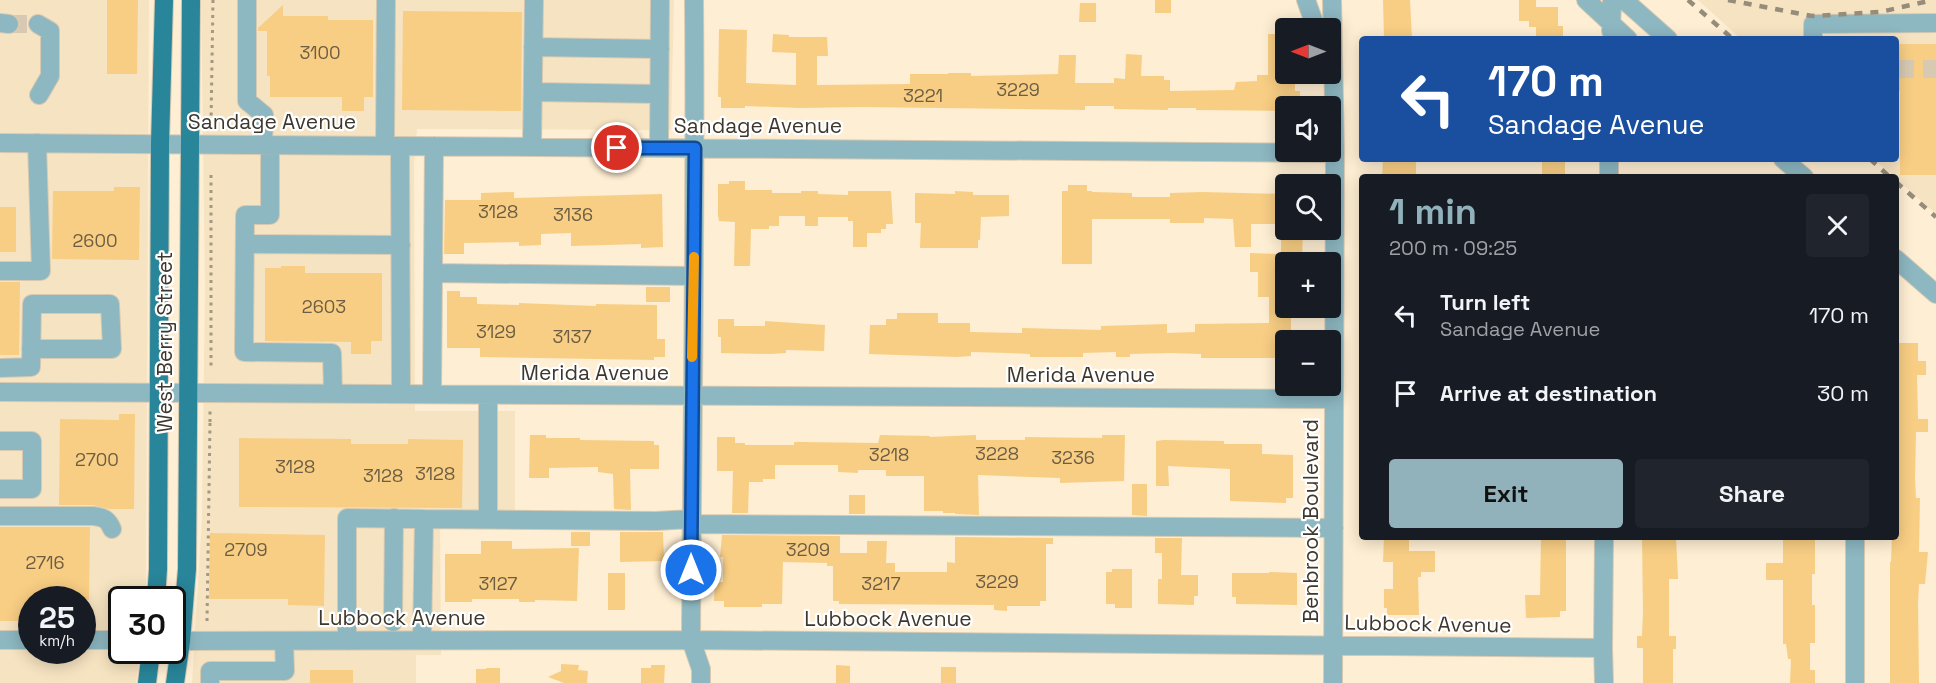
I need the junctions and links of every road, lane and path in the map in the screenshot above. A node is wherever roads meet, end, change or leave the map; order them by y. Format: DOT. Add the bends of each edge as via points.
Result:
graph roads {
  1 [pos="164,0"];
  2 [pos="191,0"];
  3 [pos="213,0"];
  4 [pos="247,0"];
  5 [pos="386,0"];
  6 [pos="534,0"];
  7 [pos="660,0"];
  8 [pos="694,0"];
  9 [pos="1306,0"];
  10 [pos="1332,0"];
  11 [pos="1586,0"];
  12 [pos="1612,0"];
  13 [pos="1624,0"];
  14 [pos="1312,18"];
  15 [pos="1332,18"];
  16 [pos="1936,23"];
  17 [pos="38,24"];
  18 [pos="1611,31"];
  19 [pos="1665,36"];
  20 [pos="1813,36"];
  21 [pos="533,47"];
  22 [pos="660,49"];
  23 [pos="533,92"];
  24 [pos="659,94"];
  25 [pos="39,95"];
  26 [pos="211,123"];
  27 [pos="0,143"];
  28 [pos="37,143"];
  29 [pos="160,144"];
  30 [pos="189,144"];
  31 [pos="266,145"];
  32 [pos="393,146"];
  33 [pos="434,146"];
  34 [pos="532,147"];
  35 [pos="659,148"];
  36 [pos="695,148"];
  37 [pos="1275,153"];
  38 [pos="1335,162"];
  39 [pos="1786,162"];
  40 [pos="1800,174"];
  41 [pos="211,175"];
  42 [pos="245,244"];
  43 [pos="401,245"];
  44 [pos="1899,262"];
  45 [pos="0,271"];
  46 [pos="433,273"];
  47 [pos="693,276"];
  48 [pos="1936,294"];
  49 [pos="31,358"];
  50 [pos="205,367"];
  51 [pos="211,367"];
  52 [pos="0,368"];
  53 [pos="211,375"];
  54 [pos="0,392"];
  55 [pos="32,393"];
  56 [pos="159,393"];
  57 [pos="187,393"];
  58 [pos="333,394"];
  59 [pos="401,394"];
  60 [pos="432,394"];
  61 [pos="488,395"];
  62 [pos="692,396"];
  63 [pos="1334,399"];
  64 [pos="210,406"];
  65 [pos="203,423"];
  66 [pos="210,423"];
  67 [pos="0,441"];
  68 [pos="0,489"];
  69 [pos="0,516"];
  70 [pos="394,518"];
  71 [pos="424,519"];
  72 [pos="488,519"];
  73 [pos="691,522"];
  74 [pos="1334,528"];
  75 [pos="112,529"];
  76 [pos="1604,540"];
  77 [pos="1855,540"];
  78 [pos="157,586"];
  79 [pos="185,586"];
  80 [pos="207,621"];
  81 [pos="393,622"];
  82 [pos="691,639"];
  83 [pos="0,640"];
  84 [pos="18,640"];
  85 [pos="422,640"];
  86 [pos="186,641"];
  87 [pos="284,641"];
  88 [pos="347,641"];
  89 [pos="1334,645"];
  90 [pos="1603,648"];
  91 [pos="149,664"];
  92 [pos="176,664"];
  93 [pos="147,683"];
  94 [pos="175,683"];
  95 [pos="210,683"];
  96 [pos="701,683"];
  97 [pos="1333,683"];
  98 [pos="1604,683"];
  99 [pos="1855,683"];
  1 -- 29 [label="main road, West Berry Street"];
  2 -- 30 [label="main road, West Berry Street"];
  3 -- 26 [label="path"];
  4 -- 31 [label="street" via="247,101 264,116"];
  5 -- 32 [label="street"];
  6 -- 21 [label="street"];
  7 -- 22 [label="street"];
  8 -- 36 [label="street"];
  9 -- 14 [label="street"];
  10 -- 15 [label="street, Benbrook Boulevard"];
  11 -- 18 [label="street"];
  12 -- 18 [label="street"];
  13 -- 19 [label="street"];
  16 -- 20 [label="street" via="1813,24"];
  17 -- 25 [label="street" via="50,31 51,50 50,76"];
  21 -- 22 [label="street"];
  21 -- 23 [label="street"];
  22 -- 24 [label="street"];
  23 -- 24 [label="street"];
  23 -- 34 [label="street"];
  24 -- 35 [label="street"];
  27 -- 28 [label="street, Sandage Avenue"];
  28 -- 29 [label="street, Sandage Avenue"];
  28 -- 45 [label="street" via="41,271"];
  29 -- 30 [label="street, Sandage Avenue"];
  29 -- 56 [label="main road, West Berry Street"];
  30 -- 31 [label="street, Sandage Avenue"];
  30 -- 57 [label="main road, West Berry Street"];
  31 -- 32 [label="street, Sandage Avenue"];
  31 -- 42 [label="street" via="270,214 245,215"];
  32 -- 33 [label="street, Sandage Avenue"];
  32 -- 43 [label="street"];
  33 -- 34 [label="street, Sandage Avenue"];
  33 -- 46 [label="street"];
  34 -- 35 [label="street, Sandage Avenue"];
  35 -- 36 [label="street, Sandage Avenue"];
  36 -- 37 [label="street, Sandage Avenue"];
  36 -- 47 [label="street"];
  38 -- 63 [label="street, Benbrook Boulevard"];
  39 -- 40 [label="street"];
  41 -- 51 [label="path"];
  42 -- 43 [label="street"];
  42 -- 58 [label="street" via="244,352 332,353"];
  43 -- 59 [label="street"];
  44 -- 48 [label="street"];
  46 -- 47 [label="street"];
  46 -- 60 [label="street"];
  47 -- 62 [label="street"];
  49 -- 49 [label="street" via="32,304 110,304 112,349"];
  49 -- 52 [label="street"];
  49 -- 55 [label="street"];
  50 -- 51 [label="path"];
  51 -- 53 [label="path"];
  54 -- 55 [label="street, Merida Avenue"];
  55 -- 56 [label="street, Merida Avenue"];
  56 -- 57 [label="street, Merida Avenue"];
  56 -- 78 [label="main road, West Berry Street"];
  57 -- 58 [label="street, Merida Avenue"];
  57 -- 79 [label="main road, West Berry Street"];
  58 -- 59 [label="street, Merida Avenue"];
  59 -- 60 [label="street, Merida Avenue"];
  60 -- 61 [label="street, Merida Avenue"];
  61 -- 62 [label="street, Merida Avenue"];
  61 -- 72 [label="street"];
  62 -- 63 [label="street, Merida Avenue"];
  62 -- 73 [label="street"];
  63 -- 74 [label="street, Benbrook Boulevard"];
  64 -- 66 [label="path"];
  65 -- 66 [label="path"];
  66 -- 80 [label="path"];
  67 -- 68 [label="street" via="32,441 32,489"];
  69 -- 75 [label="street" via="93,516 103,518"];
  70 -- 71 [label="street"];
  70 -- 81 [label="street"];
  70 -- 88 [label="street" via="347,518"];
  71 -- 72 [label="street"];
  71 -- 85 [label="street"];
  72 -- 73 [label="street"];
  73 -- 74 [label="street"];
  73 -- 82 [label="street"];
  74 -- 89 [label="street, Benbrook Boulevard"];
  76 -- 90 [label="street"];
  77 -- 99 [label="street"];
  82 -- 85 [label="street, Lubbock Avenue"];
  82 -- 89 [label="street, Lubbock Avenue"];
  82 -- 96 [label="street" via="701,669"];
  83 -- 84 [label="street"];
  85 -- 88 [label="street, Lubbock Avenue"];
  86 -- 87 [label="street, Lubbock Avenue"];
  87 -- 88 [label="street, Lubbock Avenue"];
  87 -- 95 [label="street" via="285,670 210,671"];
  89 -- 90 [label="street, Lubbock Avenue"];
  89 -- 97 [label="street, Benbrook Boulevard"];
  90 -- 98 [label="street"];
  91 -- 93 [label="main road"];
  92 -- 94 [label="main road, West Berry Street"];
}
